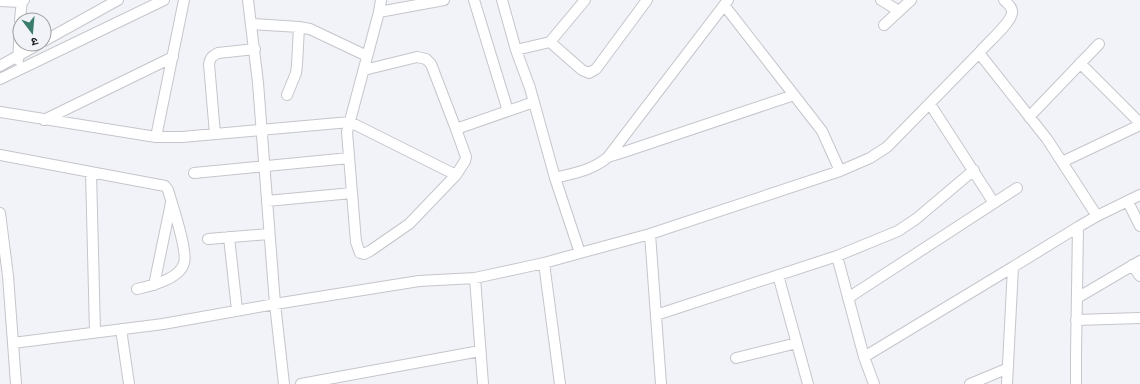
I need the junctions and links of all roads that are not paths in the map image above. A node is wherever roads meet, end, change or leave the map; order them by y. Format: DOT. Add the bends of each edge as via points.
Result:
graph roads {
  1 [pos="118,0"];
  2 [pos="164,0"];
  3 [pos="184,0"];
  4 [pos="248,0"];
  5 [pos="381,0"];
  6 [pos="444,0"];
  7 [pos="474,0"];
  8 [pos="502,0"];
  9 [pos="585,0"];
  10 [pos="646,0"];
  11 [pos="881,0"];
  12 [pos="911,0"];
  13 [pos="1004,0"];
  14 [pos="0,1"];
  15 [pos="22,1"];
  16 [pos="726,3"];
  17 [pos="899,11"];
  18 [pos="21,12"];
  19 [pos="379,12"];
  20 [pos="252,24"];
  21 [pos="884,25"];
  22 [pos="299,27"];
  23 [pos="52,37"];
  24 [pos="550,42"];
  25 [pos="1099,44"];
  26 [pos="255,49"];
  27 [pos="516,50"];
  28 [pos="18,52"];
  29 [pos="25,52"];
  30 [pos="979,53"];
  31 [pos="18,56"];
  32 [pos="367,56"];
  33 [pos="173,57"];
  34 [pos="1080,63"];
  35 [pos="0,66"];
  36 [pos="18,70"];
  37 [pos="364,70"];
  38 [pos="0,79"];
  39 [pos="287,95"];
  40 [pos="794,95"];
  41 [pos="534,102"];
  42 [pos="930,104"];
  43 [pos="508,111"];
  44 [pos="0,112"];
  45 [pos="1029,117"];
  46 [pos="44,120"];
  47 [pos="350,122"];
  48 [pos="1140,124"];
  49 [pos="456,129"];
  50 [pos="262,130"];
  51 [pos="215,134"];
  52 [pos="156,137"];
  53 [pos="0,155"];
  54 [pos="608,156"];
  55 [pos="349,158"];
  56 [pos="1062,162"];
  57 [pos="264,166"];
  58 [pos="974,170"];
  59 [pos="840,171"];
  60 [pos="91,172"];
  61 [pos="194,173"];
  62 [pos="456,175"];
  63 [pos="555,178"];
  64 [pos="1017,188"];
  65 [pos="352,193"];
  66 [pos="1140,195"];
  67 [pos="171,200"];
  68 [pos="267,201"];
  69 [pos="1128,202"];
  70 [pos="994,203"];
  71 [pos="0,213"];
  72 [pos="1097,216"];
  73 [pos="1140,226"];
  74 [pos="1078,227"];
  75 [pos="269,234"];
  76 [pos="650,234"];
  77 [pos="230,238"];
  78 [pos="208,239"];
  79 [pos="580,253"];
  80 [pos="836,256"];
  81 [pos="1136,263"];
  82 [pos="544,264"];
  83 [pos="1013,267"];
  84 [pos="778,275"];
  85 [pos="1140,276"];
  86 [pos="475,278"];
  87 [pos="154,285"];
  88 [pos="137,289"];
  89 [pos="848,298"];
  90 [pos="1077,298"];
  91 [pos="275,304"];
  92 [pos="237,310"];
  93 [pos="656,315"];
  94 [pos="1140,318"];
  95 [pos="1076,320"];
  96 [pos="121,329"];
  97 [pos="95,332"];
  98 [pos="13,343"];
  99 [pos="797,343"];
  100 [pos="480,351"];
  101 [pos="864,357"];
  102 [pos="736,358"];
  103 [pos="1006,368"];
  104 [pos="16,384"];
  105 [pos="129,384"];
  106 [pos="284,384"];
  107 [pos="301,384"];
  108 [pos="483,384"];
  109 [pos="560,384"];
  110 [pos="661,384"];
  111 [pos="808,384"];
  112 [pos="874,384"];
  113 [pos="970,384"];
  114 [pos="1006,384"];
  115 [pos="1076,384"];
  1 -- 23 [label="street"];
  2 -- 36 [label="street"];
  3 -- 33 [label="street"];
  4 -- 20 [label="street"];
  5 -- 19 [label="street"];
  6 -- 19 [label="street"];
  7 -- 43 [label="street"];
  8 -- 27 [label="street"];
  9 -- 24 [label="street"];
  10 -- 24 [label="street" via="596,69 589,73 582,70"];
  11 -- 17 [label="street"];
  12 -- 17 [label="street"];
  13 -- 30 [label="street" via="1011,6 1010,20"];
  14 -- 15 [label="street"];
  15 -- 18 [label="street"];
  16 -- 40 [label="street"];
  16 -- 54 [label="street"];
  17 -- 21 [label="street"];
  19 -- 32 [label="street"];
  20 -- 22 [label="street"];
  20 -- 26 [label="street"];
  22 -- 32 [label="street" via="310,29"];
  22 -- 39 [label="street" via="297,69"];
  24 -- 27 [label="street"];
  25 -- 34 [label="street"];
  26 -- 50 [label="street"];
  26 -- 51 [label="street" via="213,55 210,59"];
  27 -- 41 [label="street"];
  28 -- 31 [label="street"];
  29 -- 31 [label="street"];
  30 -- 42 [label="street"];
  30 -- 45 [label="street"];
  31 -- 35 [label="street"];
  31 -- 36 [label="street"];
  32 -- 37 [label="street"];
  33 -- 46 [label="street"];
  33 -- 52 [label="street"];
  34 -- 45 [label="street"];
  34 -- 48 [label="street"];
  36 -- 38 [label="street"];
  37 -- 47 [label="street"];
  37 -- 49 [label="street" via="417,57 426,59 432,64"];
  40 -- 54 [label="street" via="627,152"];
  40 -- 59 [label="street" via="822,131"];
  41 -- 43 [label="street"];
  41 -- 63 [label="street"];
  42 -- 58 [label="street"];
  42 -- 59 [label="street" via="887,147 870,158"];
  43 -- 49 [label="street"];
  44 -- 46 [label="street"];
  45 -- 56 [label="street"];
  46 -- 52 [label="street"];
  47 -- 50 [label="street"];
  47 -- 55 [label="street" via="347,132"];
  47 -- 62 [label="street"];
  48 -- 56 [label="street"];
  49 -- 62 [label="street" via="466,157"];
  50 -- 51 [label="street"];
  50 -- 57 [label="street"];
  51 -- 52 [label="street"];
  53 -- 60 [label="street"];
  54 -- 63 [label="street" via="586,170"];
  55 -- 57 [label="street"];
  55 -- 65 [label="street"];
  56 -- 72 [label="street"];
  57 -- 61 [label="street"];
  57 -- 68 [label="street"];
  58 -- 70 [label="street"];
  58 -- 80 [label="street" via="898,231"];
  59 -- 76 [label="street"];
  60 -- 67 [label="street" via="165,186"];
  60 -- 97 [label="street"];
  62 -- 65 [label="street" via="409,224 364,254 360,253 356,242"];
  63 -- 79 [label="street"];
  64 -- 70 [label="street"];
  65 -- 68 [label="street"];
  66 -- 69 [label="street"];
  67 -- 87 [label="street"];
  67 -- 87 [label="street" via="183,246 184,264 164,282"];
  68 -- 75 [label="street"];
  69 -- 72 [label="street"];
  69 -- 73 [label="street"];
  70 -- 89 [label="street"];
  71 -- 98 [label="street"];
  72 -- 74 [label="street"];
  74 -- 83 [label="street"];
  74 -- 90 [label="street"];
  75 -- 77 [label="street"];
  75 -- 91 [label="street"];
  76 -- 79 [label="street"];
  76 -- 93 [label="street"];
  77 -- 78 [label="street"];
  77 -- 92 [label="street"];
  79 -- 82 [label="street"];
  80 -- 84 [label="street"];
  80 -- 89 [label="street"];
  81 -- 85 [label="street"];
  81 -- 90 [label="street"];
  82 -- 86 [label="street"];
  82 -- 109 [label="street"];
  83 -- 101 [label="street"];
  83 -- 103 [label="street"];
  84 -- 93 [label="street"];
  84 -- 99 [label="street"];
  86 -- 91 [label="street" via="419,282"];
  86 -- 100 [label="street"];
  87 -- 88 [label="street"];
  89 -- 101 [label="street"];
  90 -- 95 [label="street"];
  91 -- 92 [label="street"];
  91 -- 106 [label="street"];
  92 -- 96 [label="street"];
  93 -- 110 [label="street"];
  94 -- 95 [label="street"];
  95 -- 115 [label="street"];
  96 -- 97 [label="street"];
  96 -- 105 [label="street"];
  97 -- 98 [label="street"];
  98 -- 104 [label="street"];
  99 -- 102 [label="street"];
  99 -- 111 [label="street"];
  100 -- 107 [label="street"];
  100 -- 108 [label="street"];
  101 -- 112 [label="street"];
  103 -- 113 [label="street"];
  103 -- 114 [label="street"];
}
